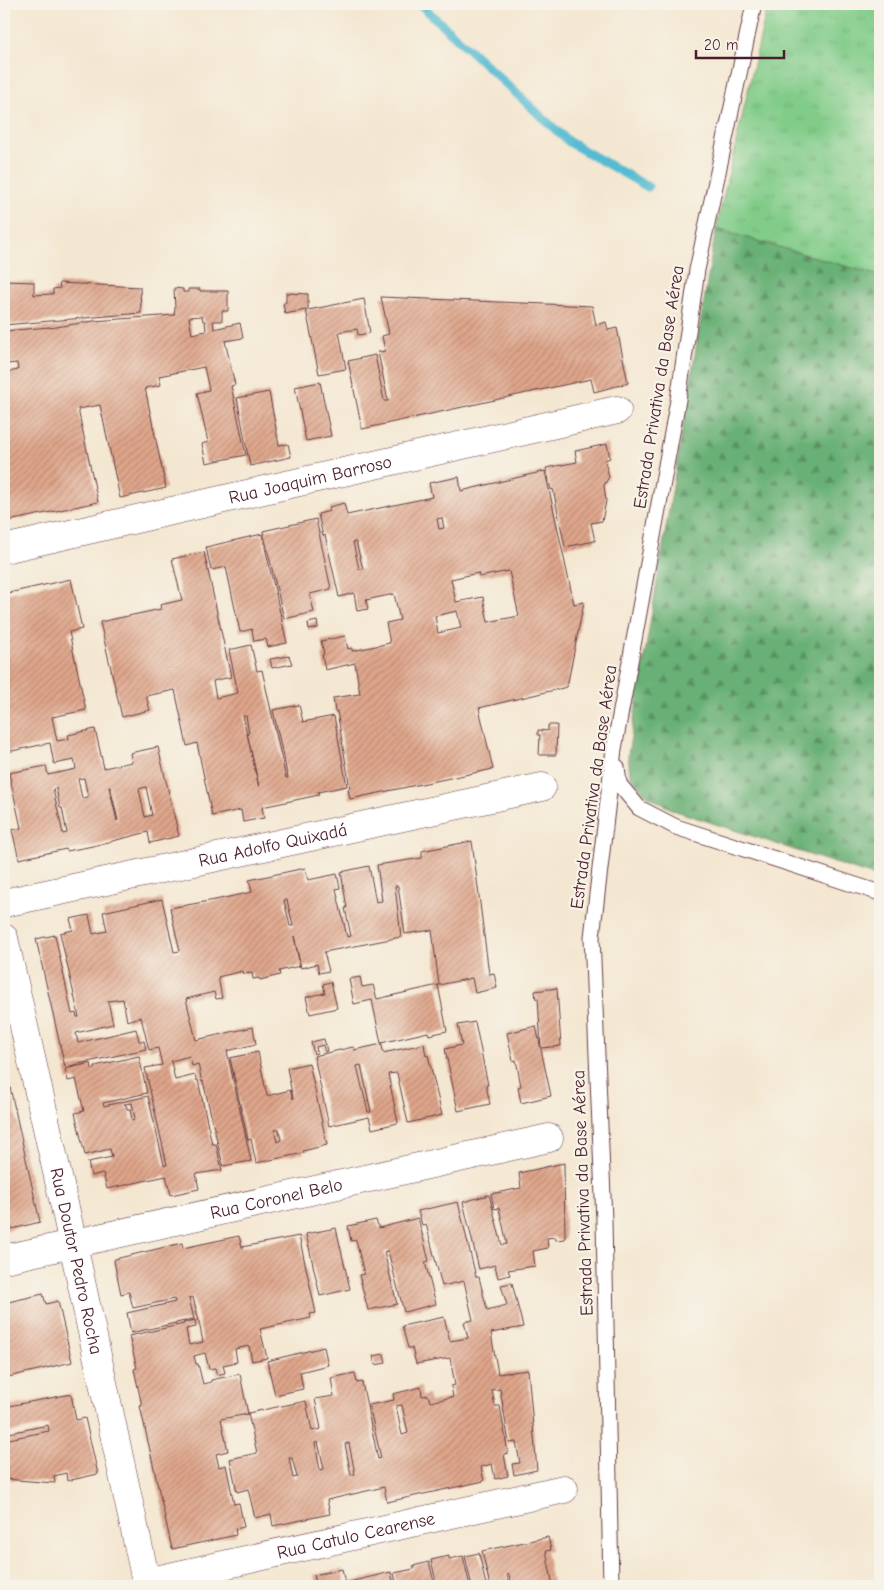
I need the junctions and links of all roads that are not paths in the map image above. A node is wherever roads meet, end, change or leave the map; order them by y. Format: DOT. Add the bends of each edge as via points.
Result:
graph roads {
  1 [pos="754,4"];
  2 [pos="617,410"];
  3 [pos="4,549"];
  4 [pos="614,748"];
  5 [pos="542,787"];
  6 [pos="880,893"];
  7 [pos="4,902"];
  8 [pos="4,938"];
  9 [pos="549,1138"];
  10 [pos="73,1243"];
  11 [pos="4,1259"];
  12 [pos="564,1489"];
  13 [pos="147,1584"];
  14 [pos="611,1586"];
  1 -- 4 [label="lane, Estrada Privativa da Base Aérea" via="697,270 678,400"];
  2 -- 3 [label="street, Rua Joaquim Barroso"];
  4 -- 6 [label="lane" via="619,784 639,808 676,827"];
  4 -- 14 [label="lane, Estrada Privativa da Base Aérea" via="592,937 604,1220"];
  5 -- 7 [label="street, Rua Adolfo Quixadá"];
  8 -- 10 [label="street, Rua Doutor Pedro Rocha"];
  9 -- 10 [label="street, Rua Coronel Belo"];
  10 -- 11 [label="street, Rua Coronel Belo"];
  10 -- 13 [label="street, Rua Doutor Pedro Rocha"];
  12 -- 13 [label="street, Rua Catulo Cearense"];
}
